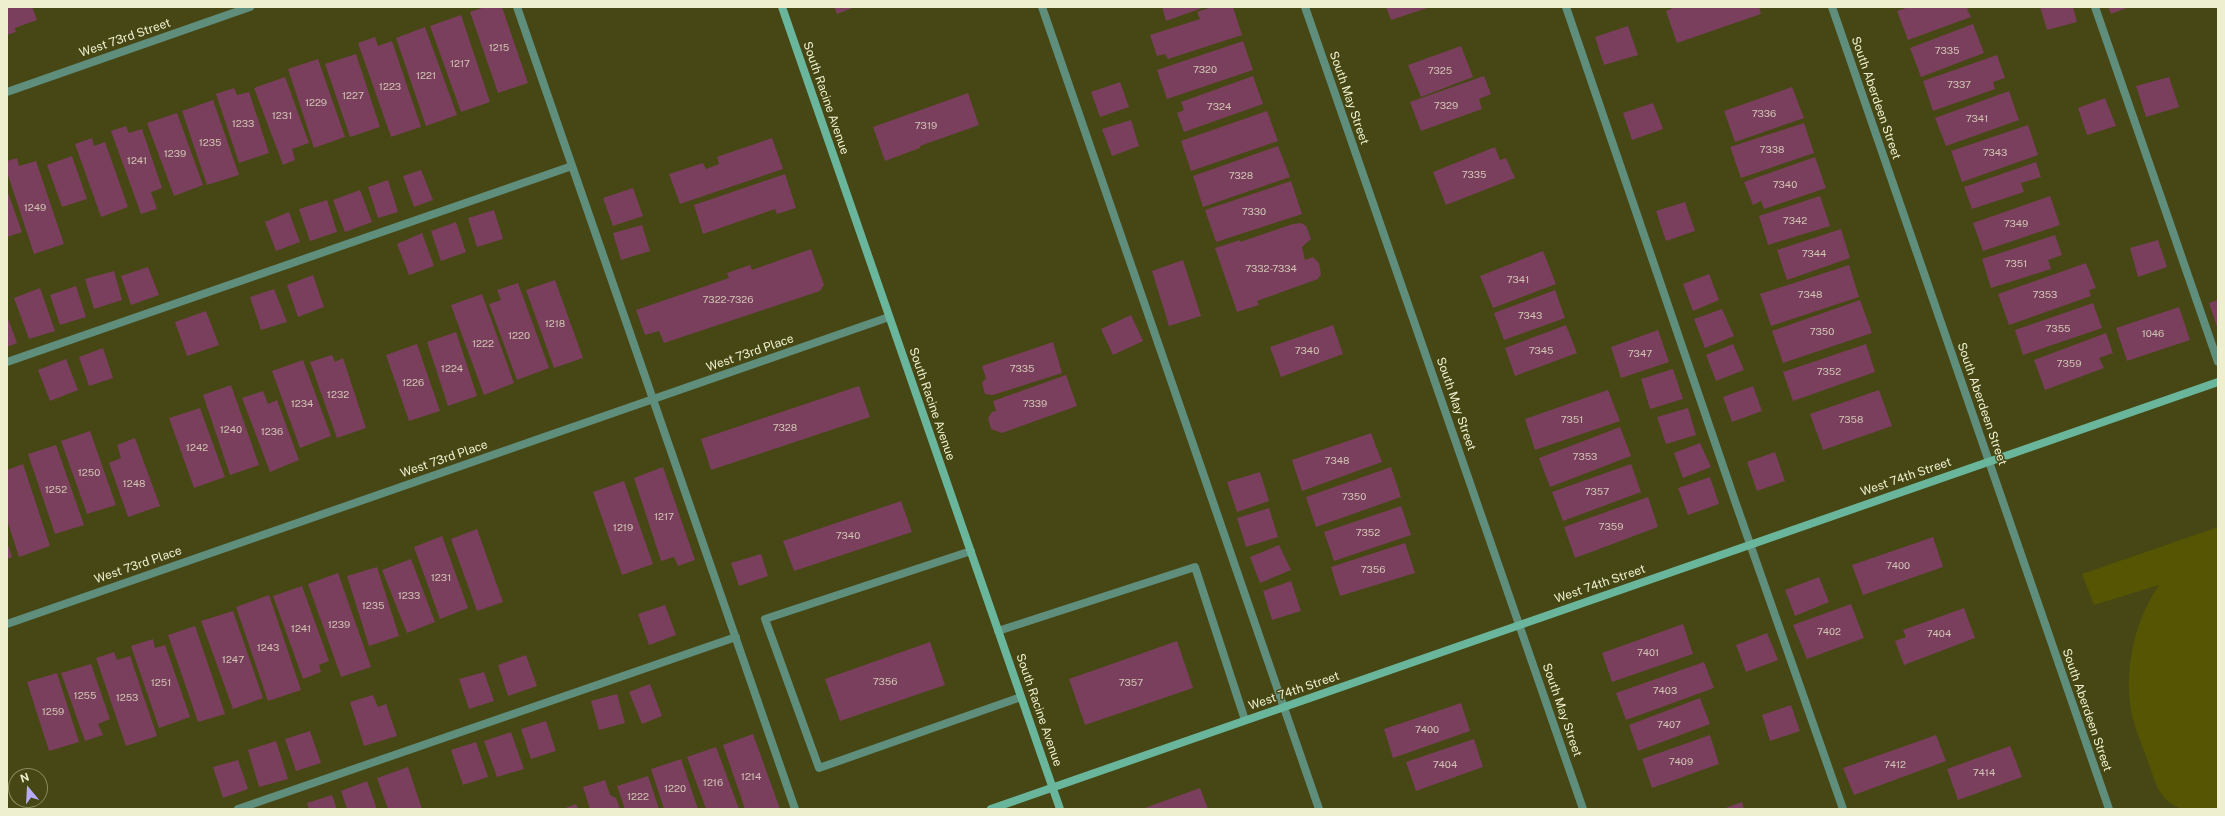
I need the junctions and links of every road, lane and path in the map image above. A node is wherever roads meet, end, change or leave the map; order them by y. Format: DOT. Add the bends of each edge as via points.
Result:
graph roads {
  1 [pos="250,7"];
  2 [pos="517,7"];
  3 [pos="782,7"];
  4 [pos="1042,7"];
  5 [pos="1305,7"];
  6 [pos="1566,7"];
  7 [pos="1832,7"];
  8 [pos="2095,7"];
  9 [pos="7,92"];
  10 [pos="572,166"];
  11 [pos="890,317"];
  12 [pos="7,362"];
  13 [pos="2218,362"];
  14 [pos="2218,382"];
  15 [pos="653,399"];
  16 [pos="1989,461"];
  17 [pos="1750,545"];
  18 [pos="971,551"];
  19 [pos="7,624"];
  20 [pos="1520,625"];
  21 [pos="998,630"];
  22 [pos="736,637"];
  23 [pos="1021,697"];
  24 [pos="1284,707"];
  25 [pos="1244,720"];
  26 [pos="1053,787"];
  27 [pos="238,809"];
  28 [pos="795,809"];
  29 [pos="991,809"];
  30 [pos="1060,809"];
  31 [pos="1319,809"];
  32 [pos="1583,809"];
  33 [pos="1843,809"];
  34 [pos="2109,809"];
  1 -- 9 [label="street, West 73rd Street"];
  2 -- 10 [label="street"];
  3 -- 11 [label="street, South Racine Avenue"];
  4 -- 24 [label="street"];
  5 -- 20 [label="street, South May Street"];
  6 -- 17 [label="street"];
  7 -- 16 [label="street, South Aberdeen Street"];
  8 -- 13 [label="street"];
  10 -- 12 [label="street"];
  10 -- 15 [label="street"];
  11 -- 15 [label="street, West 73rd Place"];
  11 -- 18 [label="street, South Racine Avenue"];
  14 -- 16 [label="street, West 74th Street"];
  15 -- 19 [label="street, West 73rd Place"];
  15 -- 22 [label="street"];
  16 -- 17 [label="street, West 74th Street"];
  16 -- 34 [label="street, South Aberdeen Street"];
  17 -- 20 [label="street, West 74th Street"];
  17 -- 33 [label="street"];
  18 -- 21 [label="street, South Racine Avenue"];
  18 -- 23 [label="street" via="765,619 819,768"];
  20 -- 24 [label="street, West 74th Street"];
  20 -- 32 [label="street, South May Street"];
  21 -- 23 [label="street, South Racine Avenue"];
  21 -- 25 [label="street" via="1195,567"];
  22 -- 27 [label="street"];
  22 -- 28 [label="street"];
  23 -- 26 [label="street, South Racine Avenue"];
  24 -- 25 [label="street, West 74th Street"];
  24 -- 31 [label="street"];
  25 -- 26 [label="street, West 74th Street"];
  26 -- 29 [label="street, West 74th Street"];
  26 -- 30 [label="street, South Racine Avenue"];
}
